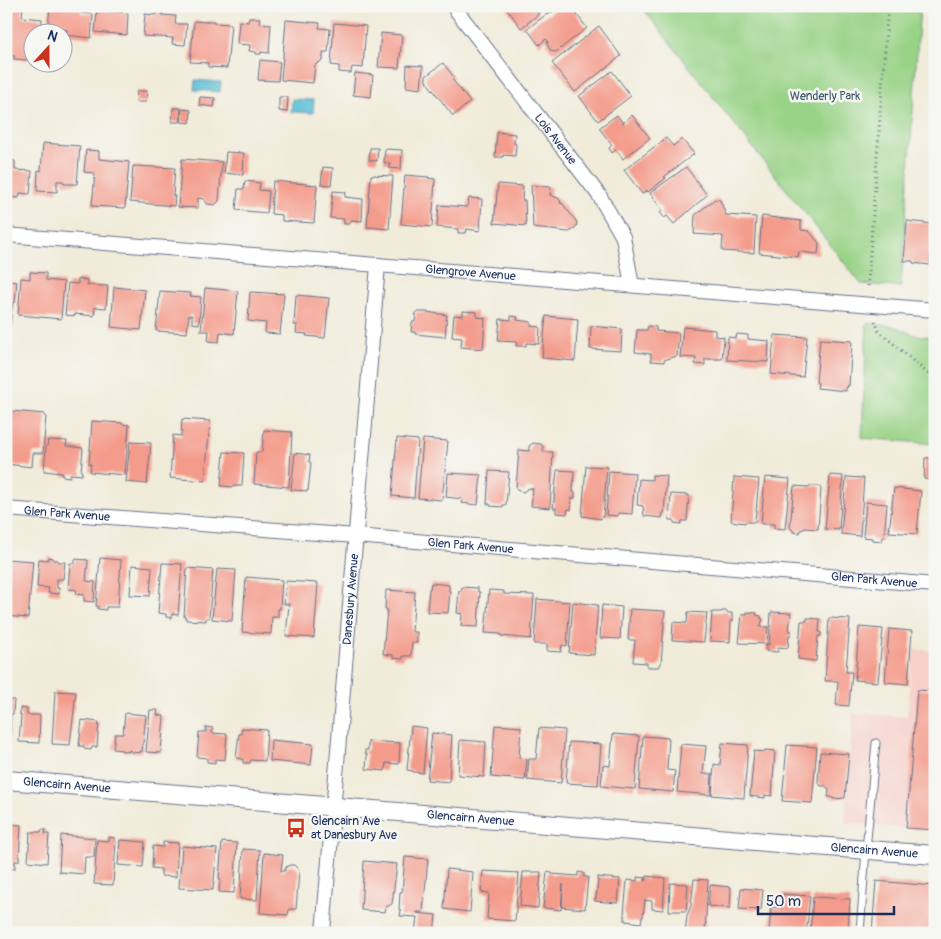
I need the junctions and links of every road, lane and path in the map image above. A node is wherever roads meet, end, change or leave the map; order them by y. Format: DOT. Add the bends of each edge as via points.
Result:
graph roads {
  1 [pos="453,6"];
  2 [pos="888,6"];
  3 [pos="6,235"];
  4 [pos="378,266"];
  5 [pos="632,285"];
  6 [pos="868,286"];
  7 [pos="935,310"];
  8 [pos="874,320"];
  9 [pos="935,380"];
  10 [pos="6,509"];
  11 [pos="356,536"];
  12 [pos="935,585"];
  13 [pos="876,742"];
  14 [pos="6,780"];
  15 [pos="334,806"];
  16 [pos="866,850"];
  17 [pos="935,855"];
  18 [pos="324,933"];
  19 [pos="860,933"];
  1 -- 5 [label="street, Lois Avenue" via="599,195 623,237"];
  2 -- 6 [label="path"];
  3 -- 4 [label="street, Glengrove Avenue"];
  4 -- 5 [label="street, Glengrove Avenue"];
  4 -- 11 [label="street, Danesbury Avenue"];
  5 -- 7 [label="street, Glengrove Avenue"];
  8 -- 9 [label="path" via="879,330"];
  10 -- 11 [label="street, Glen Park Avenue"];
  11 -- 12 [label="street, Glen Park Avenue"];
  11 -- 15 [label="street, Danesbury Avenue"];
  13 -- 16 [label="lane"];
  14 -- 15 [label="street, Glencairn Avenue"];
  15 -- 16 [label="street, Glencairn Avenue"];
  15 -- 18 [label="street, Danesbury Avenue"];
  16 -- 17 [label="street, Glencairn Avenue"];
  16 -- 19 [label="lane"];
}
